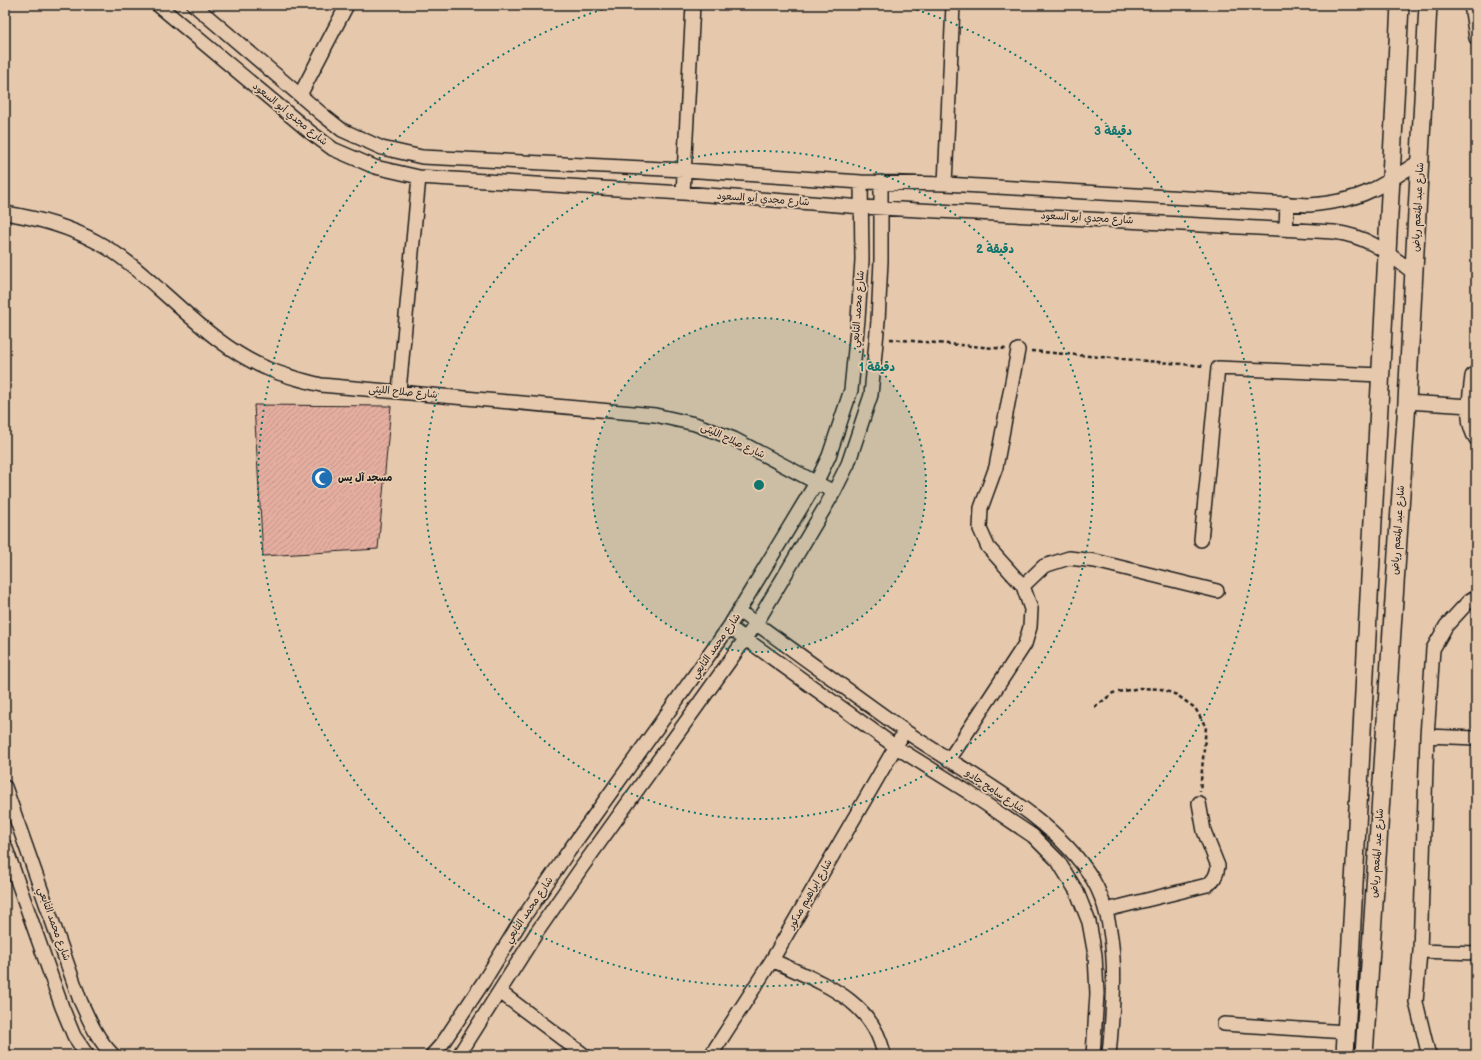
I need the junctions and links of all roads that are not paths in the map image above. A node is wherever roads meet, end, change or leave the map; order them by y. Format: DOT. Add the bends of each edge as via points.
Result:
graph roads {
  1 [pos="158,5"];
  2 [pos="194,5"];
  3 [pos="348,5"];
  4 [pos="693,5"];
  5 [pos="953,5"];
  6 [pos="1400,5"];
  7 [pos="1428,5"];
  8 [pos="1471,5"];
  9 [pos="1476,38"];
  10 [pos="300,95"];
  11 [pos="1420,161"];
  12 [pos="684,170"];
  13 [pos="419,177"];
  14 [pos="1390,179"];
  15 [pos="861,182"];
  16 [pos="881,182"];
  17 [pos="945,184"];
  18 [pos="683,193"];
  19 [pos="1287,203"];
  20 [pos="862,206"];
  21 [pos="882,207"];
  22 [pos="5,213"];
  23 [pos="1286,229"];
  24 [pos="1386,253"];
  25 [pos="1414,273"];
  26 [pos="1018,350"];
  27 [pos="1476,372"];
  28 [pos="1381,376"];
  29 [pos="400,391"];
  30 [pos="1407,402"];
  31 [pos="1470,406"];
  32 [pos="1476,439"];
  33 [pos="816,483"];
  34 [pos="834,492"];
  35 [pos="1202,540"];
  36 [pos="1022,586"];
  37 [pos="1217,591"];
  38 [pos="1476,597"];
  39 [pos="740,612"];
  40 [pos="756,624"];
  41 [pos="730,628"];
  42 [pos="745,639"];
  43 [pos="905,731"];
  44 [pos="1427,736"];
  45 [pos="1476,738"];
  46 [pos="896,747"];
  47 [pos="949,760"];
  48 [pos="5,787"];
  49 [pos="1199,803"];
  50 [pos="5,846"];
  51 [pos="1106,910"];
  52 [pos="521,921"];
  53 [pos="538,932"];
  54 [pos="1420,951"];
  55 [pos="1476,953"];
  56 [pos="772,960"];
  57 [pos="500,992"];
  58 [pos="1224,1024"];
  59 [pos="1346,1032"];
  60 [pos="87,1055"];
  61 [pos="113,1055"];
  62 [pos="432,1055"];
  63 [pos="459,1055"];
  64 [pos="584,1055"];
  65 [pos="711,1055"];
  66 [pos="884,1055"];
  67 [pos="1092,1055"];
  68 [pos="1109,1055"];
  69 [pos="1345,1055"];
  70 [pos="1364,1055"];
  71 [pos="1430,1055"];
  1 -- 13 [label="street, شارع مجدي أبو السعود" via="333,149 375,167"];
  2 -- 10 [label="street, شارع مجدي أبو السعود"];
  3 -- 10 [label="street"];
  4 -- 12 [label="street"];
  5 -- 17 [label="street"];
  6 -- 14 [label="street"];
  7 -- 11 [label="street, شارع عبد المنعم رياض"];
  8 -- 9 [label="street"];
  10 -- 12 [label="street, شارع مجدي أبو السعود" via="342,130 382,148 422,157"];
  11 -- 14 [label="street, شارع مجدي أبو السعود"];
  11 -- 25 [label="street, شارع عبد المنعم رياض"];
  12 -- 15 [label="street, شارع مجدي أبو السعود"];
  12 -- 18 [label="street"];
  13 -- 18 [label="street, شارع مجدي أبو السعود"];
  13 -- 29 [label="street"];
  14 -- 19 [label="street, شارع مجدي أبو السعود" via="1372,190 1331,203"];
  14 -- 24 [label="street"];
  15 -- 16 [label="street, شارع مجدي أبو السعود"];
  15 -- 20 [label="street, شارع محمد التابعي"];
  16 -- 17 [label="street, شارع مجدي أبو السعود"];
  16 -- 21 [label="street, شارع محمد التابعي"];
  17 -- 19 [label="street, شارع مجدي أبو السعود"];
  18 -- 20 [label="street, شارع مجدي أبو السعود"];
  19 -- 23 [label="street"];
  20 -- 21 [label="street, شارع مجدي أبو السعود"];
  20 -- 33 [label="street, شارع محمد التابعي" via="862,260 851,390 829,456"];
  21 -- 23 [label="street, شارع مجدي أبو السعود"];
  21 -- 34 [label="street, شارع محمد التابعي" via="882,261 870,394 848,464"];
  22 -- 29 [label="street, شارع صلاح الليثى" via="37,218 68,228 98,242 125,260 214,337 265,368 321,385"];
  23 -- 24 [label="street, شارع مجدي أبو السعود" via="1348,234 1362,238"];
  24 -- 25 [label="street, شارع مجدي أبو السعود"];
  24 -- 28 [label="street"];
  25 -- 30 [label="street, شارع عبد المنعم رياض"];
  26 -- 36 [label="street" via="996,467 981,508 980,529 988,547"];
  27 -- 31 [label="street" via="1472,376"];
  28 -- 35 [label="street" via="1218,368"];
  28 -- 59 [label="street"];
  29 -- 33 [label="street, شارع صلاح الليثى" via="655,415 695,424 734,439"];
  30 -- 31 [label="street"];
  30 -- 70 [label="street, شارع عبد المنعم رياض"];
  31 -- 32 [label="street" via="1469,424"];
  33 -- 34 [label="street, شارع صلاح الليثى"];
  33 -- 39 [label="street, شارع محمد التابعي"];
  34 -- 40 [label="street, شارع محمد التابعي"];
  36 -- 37 [label="street" via="1044,566 1069,558 1095,561"];
  36 -- 47 [label="street" via="1032,609 1025,644"];
  38 -- 44 [label="street" via="1446,626 1433,649"];
  39 -- 40 [label="street, شارع سامح جادو"];
  39 -- 41 [label="street, شارع محمد التابعي"];
  40 -- 42 [label="street, شارع محمد التابعي"];
  40 -- 43 [label="street, شارع سامح جادو"];
  41 -- 42 [label="street, شارع سامح جادو"];
  41 -- 52 [label="street, شارع محمد التابعي"];
  42 -- 46 [label="street, شارع سامح جادو"];
  42 -- 53 [label="street, شارع محمد التابعي"];
  43 -- 46 [label="street, شارع ابراهيم مدكور"];
  43 -- 47 [label="street, شارع سامح جادو"];
  44 -- 45 [label="street"];
  44 -- 54 [label="street"];
  46 -- 56 [label="street, شارع ابراهيم مدكور"];
  46 -- 67 [label="street, شارع سامح جادو" via="1033,836 1058,862 1074,886 1089,922 1095,955 1097,994"];
  47 -- 51 [label="street, شارع سامح جادو" via="1013,802 1072,850 1093,880"];
  48 -- 61 [label="street, شارع محمد التابعي" via="80,1000 92,1026"];
  49 -- 51 [label="street" via="1204,831 1218,866 1212,882 1207,886"];
  50 -- 60 [label="street, شارع محمد التابعي" via="62,1007 74,1036"];
  51 -- 68 [label="street, شارع سامح جادو" via="1114,990"];
  52 -- 53 [label="street"];
  52 -- 62 [label="street, شارع محمد التابعي" via="484,981"];
  53 -- 57 [label="street, شارع محمد التابعي"];
  54 -- 55 [label="street"];
  54 -- 71 [label="street" via="1416,1002"];
  56 -- 65 [label="street, شارع ابراهيم مدكور"];
  56 -- 66 [label="street" via="832,988 854,1002 870,1021 882,1043"];
  57 -- 63 [label="street, شارع محمد التابعي"];
  57 -- 64 [label="street"];
  58 -- 59 [label="street"];
  59 -- 69 [label="street"];
}
